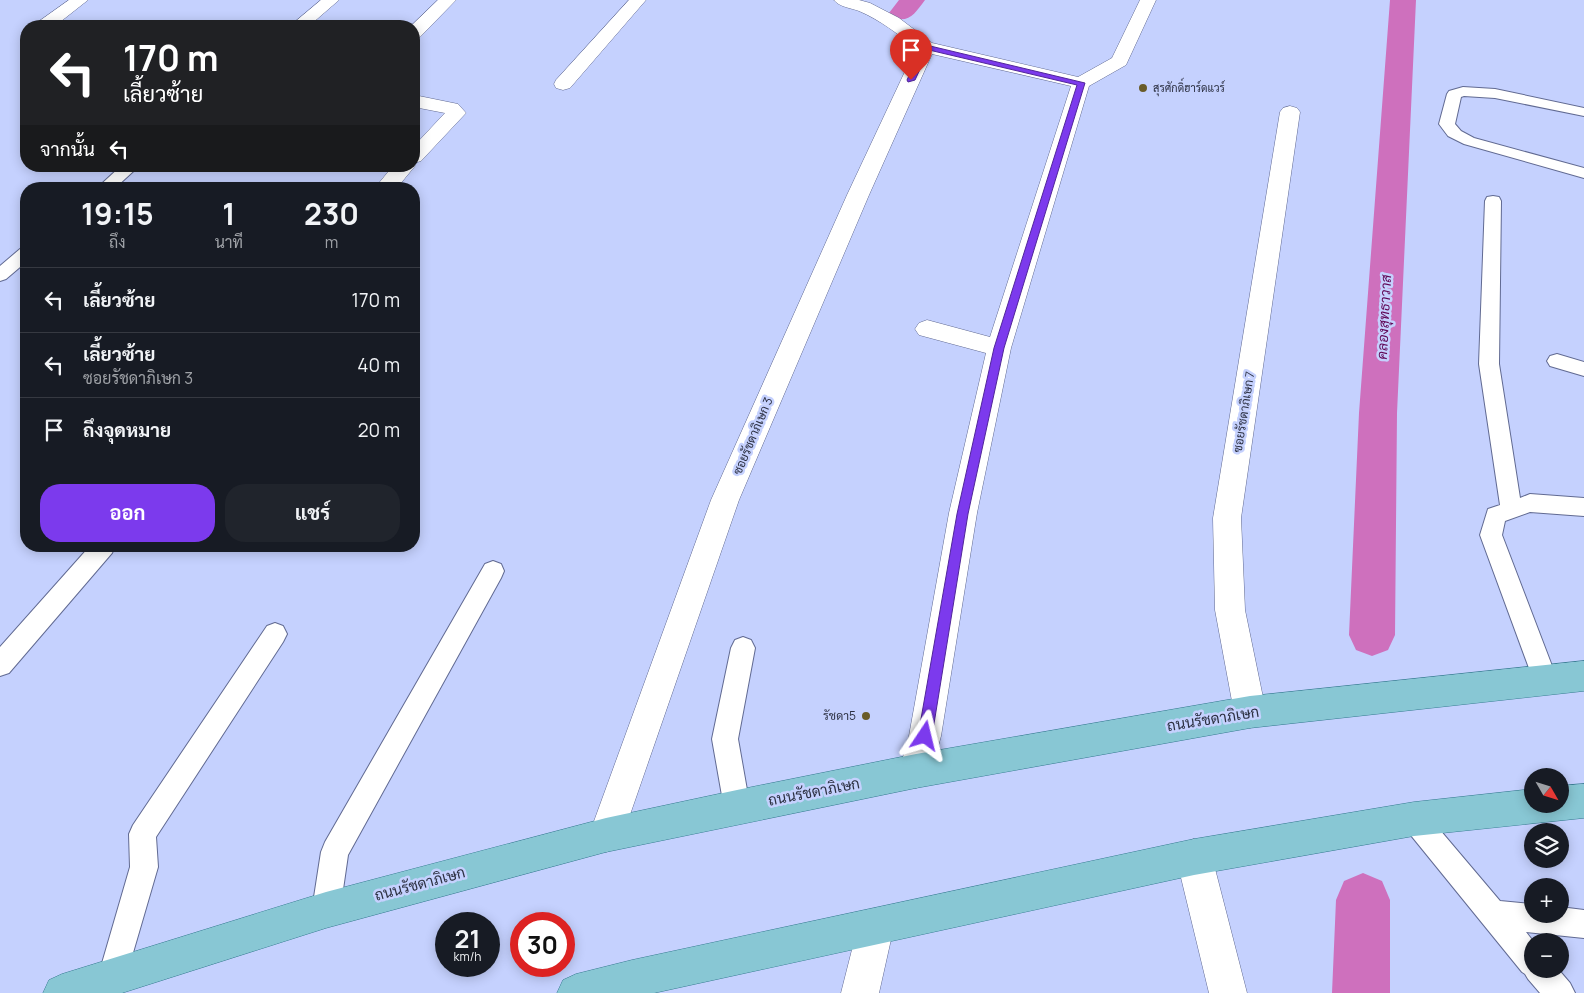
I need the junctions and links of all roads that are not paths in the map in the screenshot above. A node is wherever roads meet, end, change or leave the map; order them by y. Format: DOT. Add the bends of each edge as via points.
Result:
graph roads {
  1 [pos="80,0"];
  2 [pos="331,0"];
  3 [pos="448,0"];
  4 [pos="638,0"];
  5 [pos="842,0"];
  6 [pos="1148,0"];
  7 [pos="52,20"];
  8 [pos="306,20"];
  9 [pos="420,26"];
  10 [pos="926,47"];
  11 [pos="1081,83"];
  12 [pos="563,84"];
  13 [pos="420,102"];
  14 [pos="1290,112"];
  15 [pos="1584,112"];
  16 [pos="420,151"];
  17 [pos="123,172"];
  18 [pos="400,172"];
  19 [pos="1584,173"];
  20 [pos="112,182"];
  21 [pos="390,182"];
  22 [pos="1493,200"];
  23 [pos="20,258"];
  24 [pos="0,275"];
  25 [pos="927,329"];
  26 [pos="999,348"];
  27 [pos="1557,361"];
  28 [pos="1584,369"];
  29 [pos="1584,507"];
  30 [pos="1512,509"];
  31 [pos="99,552"];
  32 [pos="493,571"];
  33 [pos="275,634"];
  34 [pos="742,648"];
  35 [pos="0,665"];
  36 [pos="1584,676"];
  37 [pos="1545,679"];
  38 [pos="1250,712"];
  39 [pos="916,771"];
  40 [pos="1584,801"];
  41 [pos="1569,802"];
  42 [pos="737,807"];
  43 [pos="1524,807"];
  44 [pos="1414,819"];
  45 [pos="606,835"];
  46 [pos="1194,858"];
  47 [pos="326,910"];
  48 [pos="1492,914"];
  49 [pos="1584,924"];
  50 [pos="876,926"];
  51 [pos="1524,952"];
  52 [pos="113,977"];
  53 [pos="1546,978"];
  54 [pos="62,993"];
  55 [pos="576,993"];
  56 [pos="860,993"];
  57 [pos="1228,993"];
  58 [pos="1560,993"];
  1 -- 7 [label="street"];
  2 -- 8 [label="street"];
  3 -- 9 [label="street"];
  4 -- 12 [label="street"];
  5 -- 10 [label="street" via="893,22"];
  6 -- 11 [label="street" via="1120,61"];
  10 -- 11 [label="street"];
  10 -- 45 [label="street, ซอยรัชดาภิเษก 3" via="725,500"];
  11 -- 26 [label="street"];
  13 -- 16 [label="street" via="451,108 456,113"];
  14 -- 38 [label="street, ซอยรัชดาภิเษก 7" via="1227,518 1230,610"];
  15 -- 19 [label="lane" via="1466,89 1454,94 1447,121 1451,131 1469,141"];
  17 -- 20 [label="lane"];
  18 -- 21 [label="street"];
  22 -- 30 [label="lane" via="1489,364"];
  23 -- 24 [label="lane"];
  25 -- 26 [label="street"];
  26 -- 39 [label="street" via="962,514 925,736"];
  27 -- 28 [label="lane"];
  29 -- 30 [label="lane" via="1530,503"];
  30 -- 37 [label="lane" via="1496,515 1491,535"];
  31 -- 35 [label="lane"];
  32 -- 47 [label="lane" via="334,852"];
  33 -- 52 [label="lane" via="142,834 144,867"];
  34 -- 42 [label="lane" via="725,740"];
  36 -- 37 [label="main road, ถนนรัชดาภิเษก"];
  37 -- 38 [label="main road, ถนนรัชดาภิเษก"];
  38 -- 39 [label="main road, ถนนรัชดาภิเษก"];
  39 -- 42 [label="main road, ถนนรัชดาภิเษก"];
  40 -- 41 [label="main road"];
  42 -- 45 [label="main road, ถนนรัชดาภิเษก"];
  43 -- 44 [label="main road"];
  44 -- 46 [label="main road"];
  44 -- 48 [label="lane"];
  45 -- 47 [label="main road, ถนนรัชดาภิเษก"];
  46 -- 50 [label="main road"];
  46 -- 57 [label="street"];
  47 -- 52 [label="main road, ถนนรัชดาภิเษก"];
  48 -- 49 [label="lane"];
  48 -- 51 [label="lane"];
  50 -- 55 [label="main road"];
  50 -- 56 [label="street"];
  52 -- 54 [label="main road, ถนนรัชดาภิเษก"];
  53 -- 58 [label="lane"];
}
